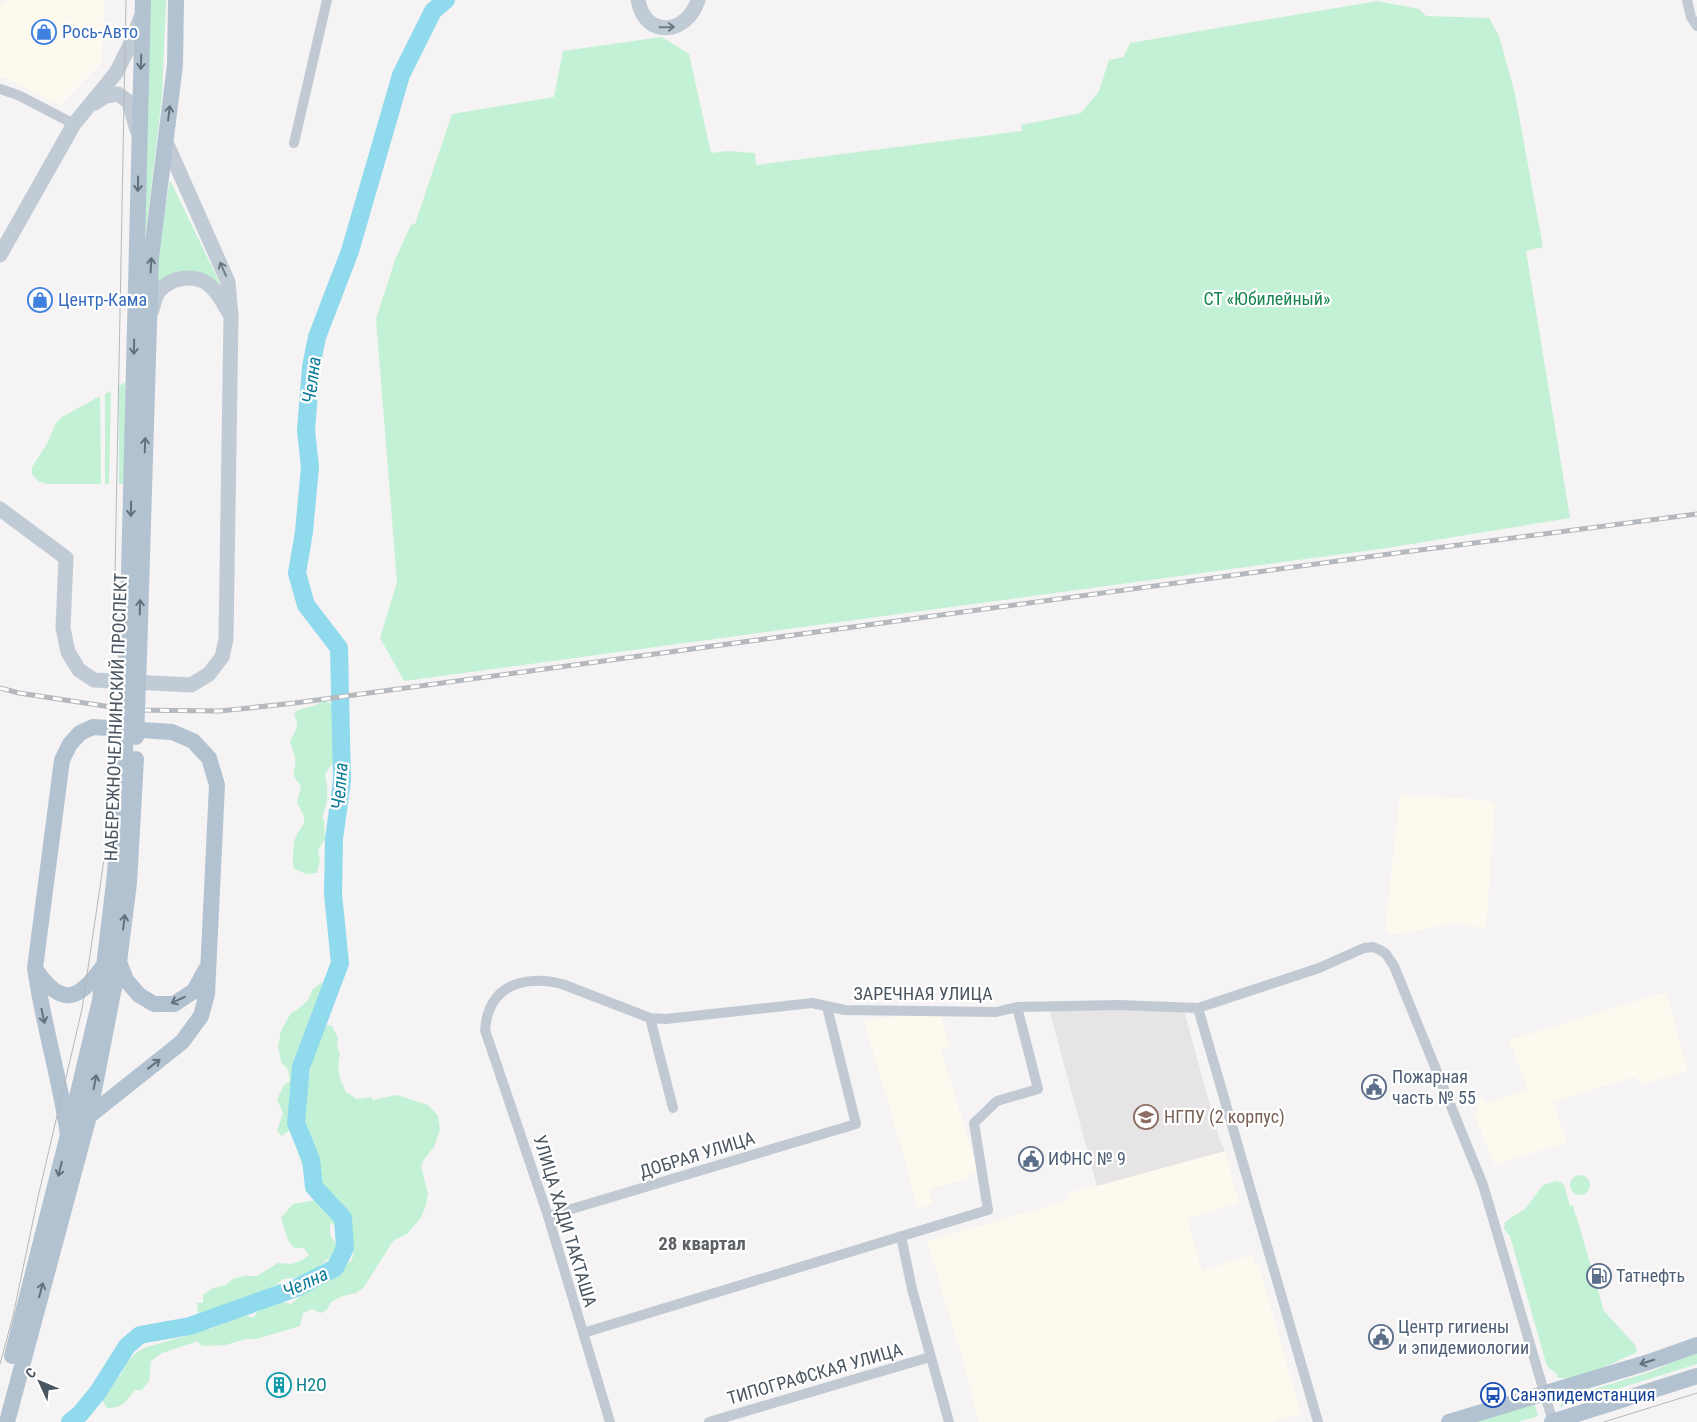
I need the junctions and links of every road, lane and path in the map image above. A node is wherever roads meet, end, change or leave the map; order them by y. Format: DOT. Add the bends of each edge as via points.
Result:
graph roads {
  1 [pos="176,0"];
  2 [pos="327,0"];
  3 [pos="638,0"];
  4 [pos="699,3"];
  5 [pos="1688,4"];
  6 [pos="142,7"];
  7 [pos="1697,26"];
  8 [pos="0,89"];
  9 [pos="87,109"];
  10 [pos="74,124"];
  11 [pos="139,136"];
  12 [pos="166,142"];
  13 [pos="294,144"];
  14 [pos="0,255"];
  15 [pos="231,316"];
  16 [pos="148,325"];
  17 [pos="0,509"];
  18 [pos="133,656"];
  19 [pos="112,963"];
  20 [pos="208,965"];
  21 [pos="35,968"];
  22 [pos="827,1007"];
  23 [pos="1017,1007"];
  24 [pos="1198,1008"];
  25 [pos="650,1018"];
  26 [pos="486,1030"];
  27 [pos="673,1108"];
  28 [pos="89,1116"];
  29 [pos="68,1135"];
  30 [pos="548,1216"];
  31 [pos="901,1236"];
  32 [pos="583,1334"];
  33 [pos="1696,1346"];
  34 [pos="19,1353"];
  35 [pos="930,1357"];
  36 [pos="1697,1376"];
  37 [pos="1544,1392"];
  38 [pos="0,1404"];
  39 [pos="7,1422"];
  40 [pos="610,1422"];
  41 [pos="709,1422"];
  42 [pos="949,1422"];
  43 [pos="1318,1422"];
  44 [pos="1449,1422"];
  45 [pos="1553,1422"];
  12 -- 1 [label="main road, НАБЕРЕЖНОЧЕЛНИНСКИЙ ПРОСПЕКТ, one-way" via="174,65"];
  2 -- 13 [label="street"];
  3 -- 4 [label="street, one-way" via="646,18 661,28 678,26"];
  5 -- 7 [label="street"];
  6 -- 9 [label="street" via="130,45 116,72"];
  6 -- 11 [label="main road, НАБЕРЕЖНОЧЕЛНИНСКИЙ ПРОСПЕКТ, one-way"];
  8 -- 10 [label="street"];
  9 -- 10 [label="street"];
  9 -- 11 [label="street" via="106,96 118,94 129,102"];
  10 -- 14 [label="street"];
  11 -- 18 [label="main road, НАБЕРЕЖНОЧЕЛНИНСКИЙ ПРОСПЕКТ, one-way"];
  15 -- 12 [label="street, one-way" via="228,282"];
  16 -- 12 [label="main road, НАБЕРЕЖНОЧЕЛНИНСКИЙ ПРОСПЕКТ, one-way" via="151,258"];
  15 -- 16 [label="street" via="208,284 190,278 171,281 158,292"];
  15 -- 17 [label="street" via="226,639 222,657 210,674 191,685 94,680 79,670 68,652 63,628 66,558"];
  18 -- 16 [label="main road, НАБЕРЕЖНОЧЕЛНИНСКИЙ ПРОСПЕКТ, one-way"];
  18 -- 19 [label="main road, НАБЕРЕЖНОЧЕЛНИНСКИЙ ПРОСПЕКТ, bridge" via="130,759 114,883"];
  20 -- 19 [label="main road, one-way" via="194,991 174,1004 154,1004 139,995"];
  19 -- 21 [label="main road" via="79,993 65,996 45,983"];
  28 -- 19 [label="main road, НАБЕРЕЖНОЧЕЛНИНСКИЙ ПРОСПЕКТ, one-way"];
  19 -- 29 [label="main road, НАБЕРЕЖНОЧЕЛНИНСКИЙ ПРОСПЕКТ"];
  20 -- 21 [label="main road" via="217,785 209,758 193,741 172,732 93,727 80,733 62,760"];
  28 -- 20 [label="main road, one-way" via="182,1042 201,1016 207,994"];
  21 -- 29 [label="main road, one-way"];
  22 -- 23 [label="street, ЗАРЕЧНАЯ УЛИЦА" via="969,1012 996,1012"];
  22 -- 25 [label="street, ЗАРЕЧНАЯ УЛИЦА" via="812,1003"];
  22 -- 30 [label="street, ДОБРАЯ УЛИЦА" via="856,1124"];
  23 -- 24 [label="street, ЗАРЕЧНАЯ УЛИЦА" via="1119,1005"];
  23 -- 31 [label="street" via="1038,1089 997,1101 974,1123 988,1210"];
  24 -- 37 [label="street, ЗАРЕЧНАЯ УЛИЦА" via="1319,968 1364,948 1373,947 1386,954 1404,988 1484,1185"];
  24 -- 43 [label="street"];
  25 -- 26 [label="street, ЗАРЕЧНАЯ УЛИЦА" via="562,984 547,980 528,981 509,986 496,998 488,1012"];
  25 -- 27 [label="street"];
  26 -- 30 [label="street, УЛИЦА ХАДИ ТАКТАША"];
  34 -- 28 [label="main road, НАБЕРЕЖНОЧЕЛНИНСКИЙ ПРОСПЕКТ, one-way"];
  29 -- 34 [label="main road, НАБЕРЕЖНОЧЕЛНИНСКИЙ ПРОСПЕКТ, one-way"];
  30 -- 32 [label="street, УЛИЦА ХАДИ ТАКТАША"];
  31 -- 32 [label="street"];
  31 -- 35 [label="street"];
  32 -- 40 [label="street, УЛИЦА ХАДИ ТАКТАША"];
  33 -- 37 [label="main road, one-way"];
  34 -- 38 [label="main road, НАБЕРЕЖНОЧЕЛНИНСКИЙ ПРОСПЕКТ"];
  34 -- 39 [label="main road, НАБЕРЕЖНОЧЕЛНИНСКИЙ ПРОСПЕКТ"];
  35 -- 41 [label="street, ТИПОГРАФСКАЯ УЛИЦА"];
  35 -- 42 [label="street"];
  36 -- 45 [label="main road"];
  37 -- 44 [label="main road"];
  37 -- 45 [label="street"];
}
